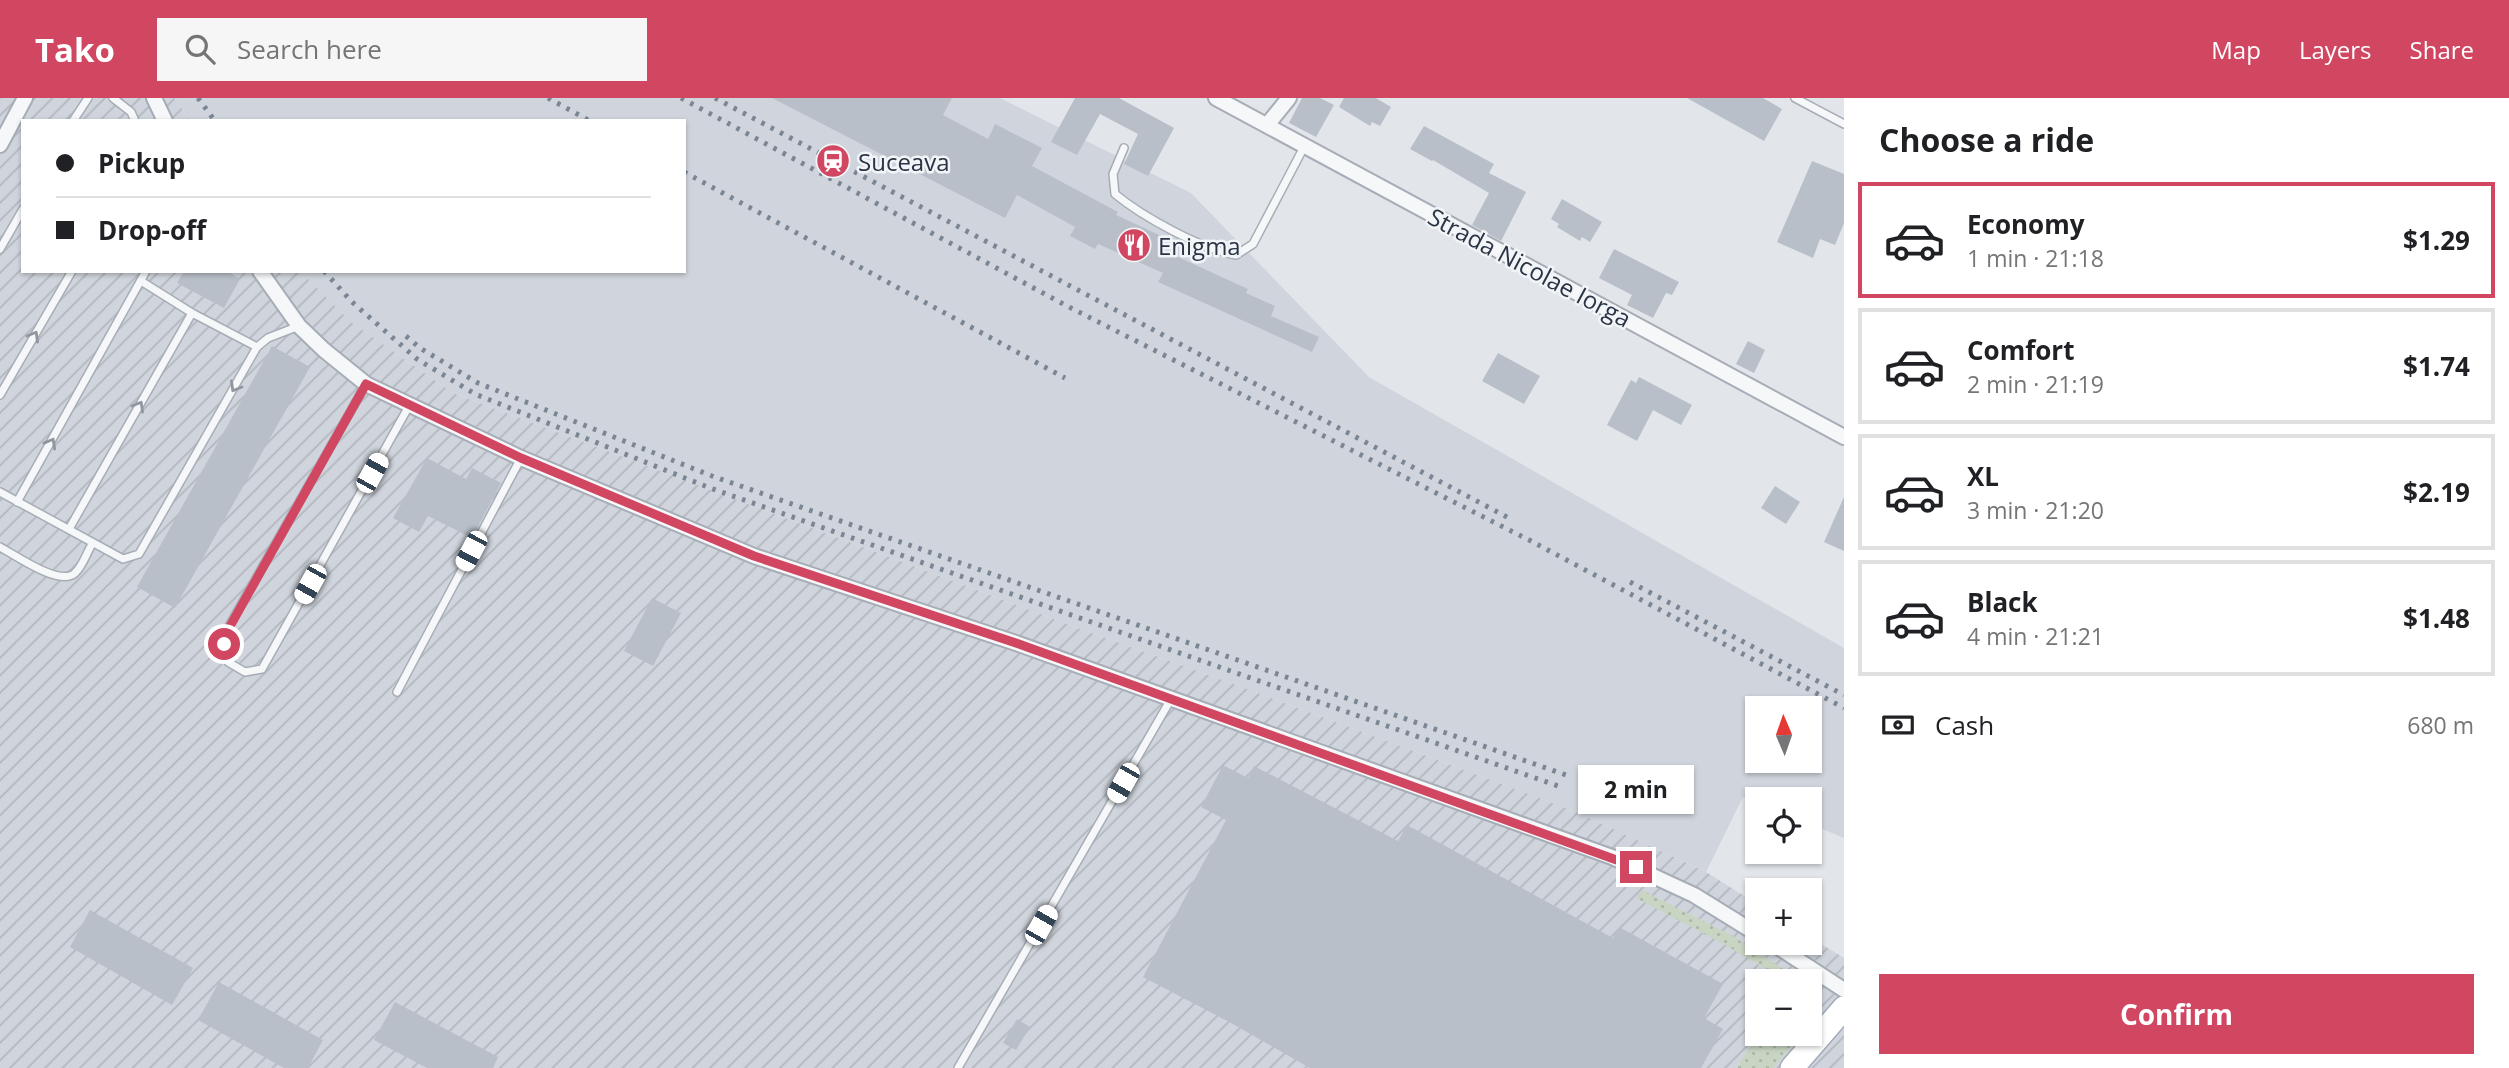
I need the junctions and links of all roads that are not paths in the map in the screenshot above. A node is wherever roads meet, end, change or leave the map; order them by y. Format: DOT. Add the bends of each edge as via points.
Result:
graph roads {
  1 [pos="25,98"];
  2 [pos="88,98"];
  3 [pos="113,98"];
  4 [pos="153,98"];
  5 [pos="1216,98"];
  6 [pos="1289,98"];
  7 [pos="1795,98"];
  8 [pos="74,119"];
  9 [pos="134,119"];
  10 [pos="163,119"];
  11 [pos="1844,124"];
  12 [pos="1267,125"];
  13 [pos="0,145"];
  14 [pos="1305,145"];
  15 [pos="1124,148"];
  16 [pos="21,212"];
  17 [pos="0,249"];
  18 [pos="71,273"];
  19 [pos="145,273"];
  20 [pos="261,273"];
  21 [pos="141,281"];
  22 [pos="192,313"];
  23 [pos="299,326"];
  24 [pos="257,347"];
  25 [pos="366,384"];
  26 [pos="0,395"];
  27 [pos="409,406"];
  28 [pos="1844,437"];
  29 [pos="521,458"];
  30 [pos="0,492"];
  31 [pos="17,502"];
  32 [pos="69,529"];
  33 [pos="92,544"];
  34 [pos="0,547"];
  35 [pos="397,692"];
  36 [pos="1171,698"];
  37 [pos="1745,927"];
  38 [pos="1790,955"];
  39 [pos="1844,990"];
  40 [pos="1844,1008"];
  41 [pos="958,1068"];
  42 [pos="1792,1068"];
  1 -- 13 [label="street"];
  2 -- 8 [label="lane"];
  3 -- 9 [label="lane"];
  4 -- 10 [label="street"];
  5 -- 12 [label="street, Strada Nicolae Iorga"];
  6 -- 12 [label="street"];
  7 -- 11 [label="lane"];
  12 -- 14 [label="street, Strada Nicolae Iorga"];
  14 -- 15 [label="lane" via="1253,244 1236,255 1217,252 1115,194 1113,174"];
  14 -- 28 [label="street, Strada Nicolae Iorga"];
  16 -- 17 [label="lane"];
  26 -- 18 [label="lane, one-way"];
  19 -- 21 [label="lane"];
  20 -- 23 [label="street"];
  21 -- 22 [label="lane"];
  31 -- 21 [label="lane, one-way"];
  22 -- 24 [label="lane"];
  32 -- 22 [label="lane, one-way"];
  23 -- 24 [label="lane"];
  23 -- 25 [label="street"];
  24 -- 33 [label="lane, one-way" via="139,554 123,559"];
  25 -- 27 [label="street"];
  25 -- 27 [label="lane" via="229,628 224,644 228,662 245,672 262,669"];
  27 -- 29 [label="street"];
  29 -- 35 [label="lane"];
  29 -- 36 [label="street" via="754,556"];
  30 -- 31 [label="lane"];
  31 -- 32 [label="lane"];
  32 -- 33 [label="lane"];
  33 -- 34 [label="lane" via="75,573 63,578"];
  36 -- 37 [label="street" via="1612,857 1694,895"];
  36 -- 41 [label="lane"];
  38 -- 39 [label="street"];
  40 -- 42 [label="main road"];
}
